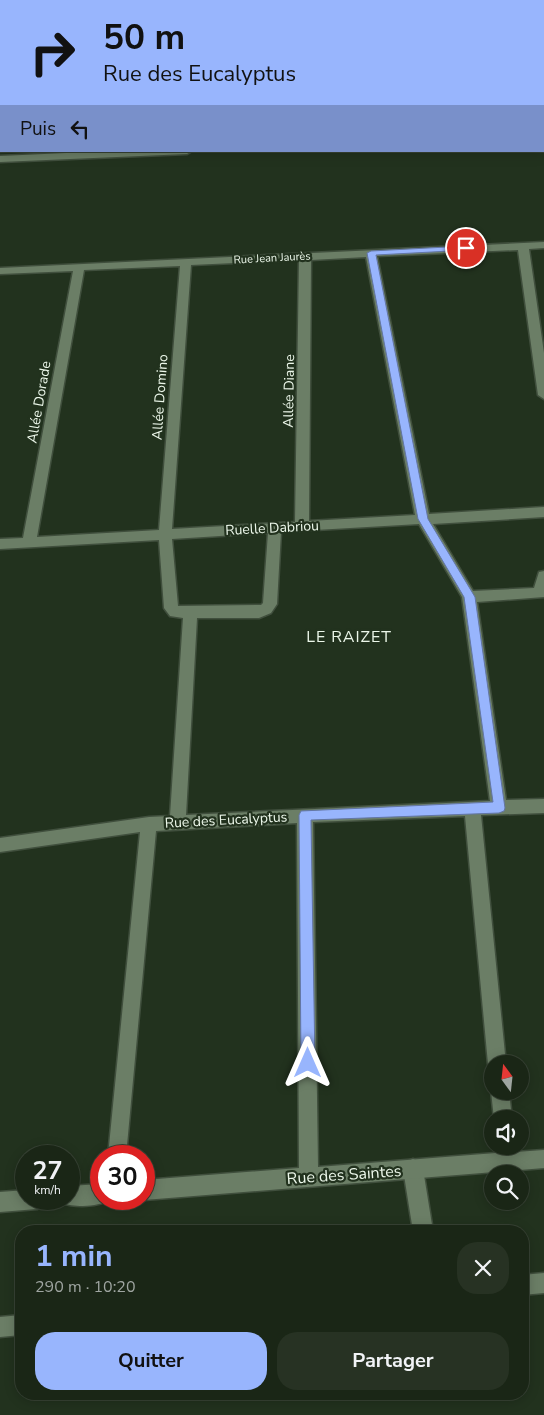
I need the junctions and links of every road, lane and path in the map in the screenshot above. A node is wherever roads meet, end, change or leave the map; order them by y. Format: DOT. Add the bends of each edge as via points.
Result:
graph roads {
  1 [pos="164,152"];
  2 [pos="0,159"];
  3 [pos="544,245"];
  4 [pos="523,246"];
  5 [pos="371,253"];
  6 [pos="305,256"];
  7 [pos="186,262"];
  8 [pos="79,267"];
  9 [pos="0,271"];
  10 [pos="544,395"];
  11 [pos="544,512"];
  12 [pos="423,519"];
  13 [pos="302,526"];
  14 [pos="275,528"];
  15 [pos="164,534"];
  16 [pos="29,542"];
  17 [pos="0,544"];
  18 [pos="544,576"];
  19 [pos="469,597"];
  20 [pos="190,612"];
  21 [pos="544,806"];
  22 [pos="499,808"];
  23 [pos="472,809"];
  24 [pos="305,815"];
  25 [pos="178,822"];
  26 [pos="149,824"];
  27 [pos="0,845"];
  28 [pos="496,1055"];
  29 [pos="119,1145"];
  30 [pos="500,1155"];
  31 [pos="514,1155"];
  32 [pos="544,1159"];
  33 [pos="414,1169"];
  34 [pos="310,1177"];
  35 [pos="155,1189"];
  36 [pos="15,1201"];
  37 [pos="0,1202"];
  38 [pos="422,1225"];
  39 [pos="544,1283"];
  40 [pos="529,1284"];
  41 [pos="15,1326"];
  42 [pos="0,1327"];
  1 -- 2 [label="street"];
  3 -- 4 [label="street, Rue Jean Jaurès"];
  4 -- 5 [label="street, Rue Jean Jaurès"];
  4 -- 10 [label="street"];
  5 -- 6 [label="street, Rue Jean Jaurès"];
  5 -- 12 [label="street"];
  6 -- 7 [label="street, Rue Jean Jaurès"];
  6 -- 13 [label="street, Allée Diane"];
  7 -- 8 [label="street, Rue Jean Jaurès"];
  7 -- 15 [label="street, Allée Domino"];
  8 -- 9 [label="street, Rue Jean Jaurès"];
  8 -- 16 [label="street, Allée Dorade"];
  11 -- 12 [label="street, Ruelle Dabriou"];
  12 -- 13 [label="street, Ruelle Dabriou"];
  12 -- 19 [label="street"];
  13 -- 14 [label="street, Ruelle Dabriou"];
  14 -- 15 [label="street, Ruelle Dabriou"];
  14 -- 20 [label="street" via="270,604 266,609 259,612"];
  15 -- 16 [label="street, Ruelle Dabriou"];
  15 -- 20 [label="street, Allée Domino" via="171,608 175,612"];
  16 -- 17 [label="street, Ruelle Dabriou"];
  18 -- 19 [label="street" via="540,593"];
  19 -- 22 [label="street"];
  20 -- 25 [label="street"];
  21 -- 22 [label="street, Rue des Eucalyptus"];
  22 -- 23 [label="street, Rue des Eucalyptus"];
  23 -- 24 [label="street, Rue des Eucalyptus"];
  23 -- 28 [label="street"];
  24 -- 25 [label="street, Rue des Eucalyptus"];
  24 -- 34 [label="street"];
  25 -- 26 [label="street, Rue des Eucalyptus"];
  26 -- 27 [label="street, Rue des Eucalyptus"];
  26 -- 29 [label="street"];
  30 -- 33 [label="street, Rue des Saintes"];
  31 -- 32 [label="street, Rue des Saintes"];
  33 -- 34 [label="street, Rue des Saintes"];
  33 -- 38 [label="street"];
  34 -- 35 [label="street, Rue des Saintes"];
  36 -- 37 [label="street"];
  39 -- 40 [label="street"];
  41 -- 42 [label="street"];
}
